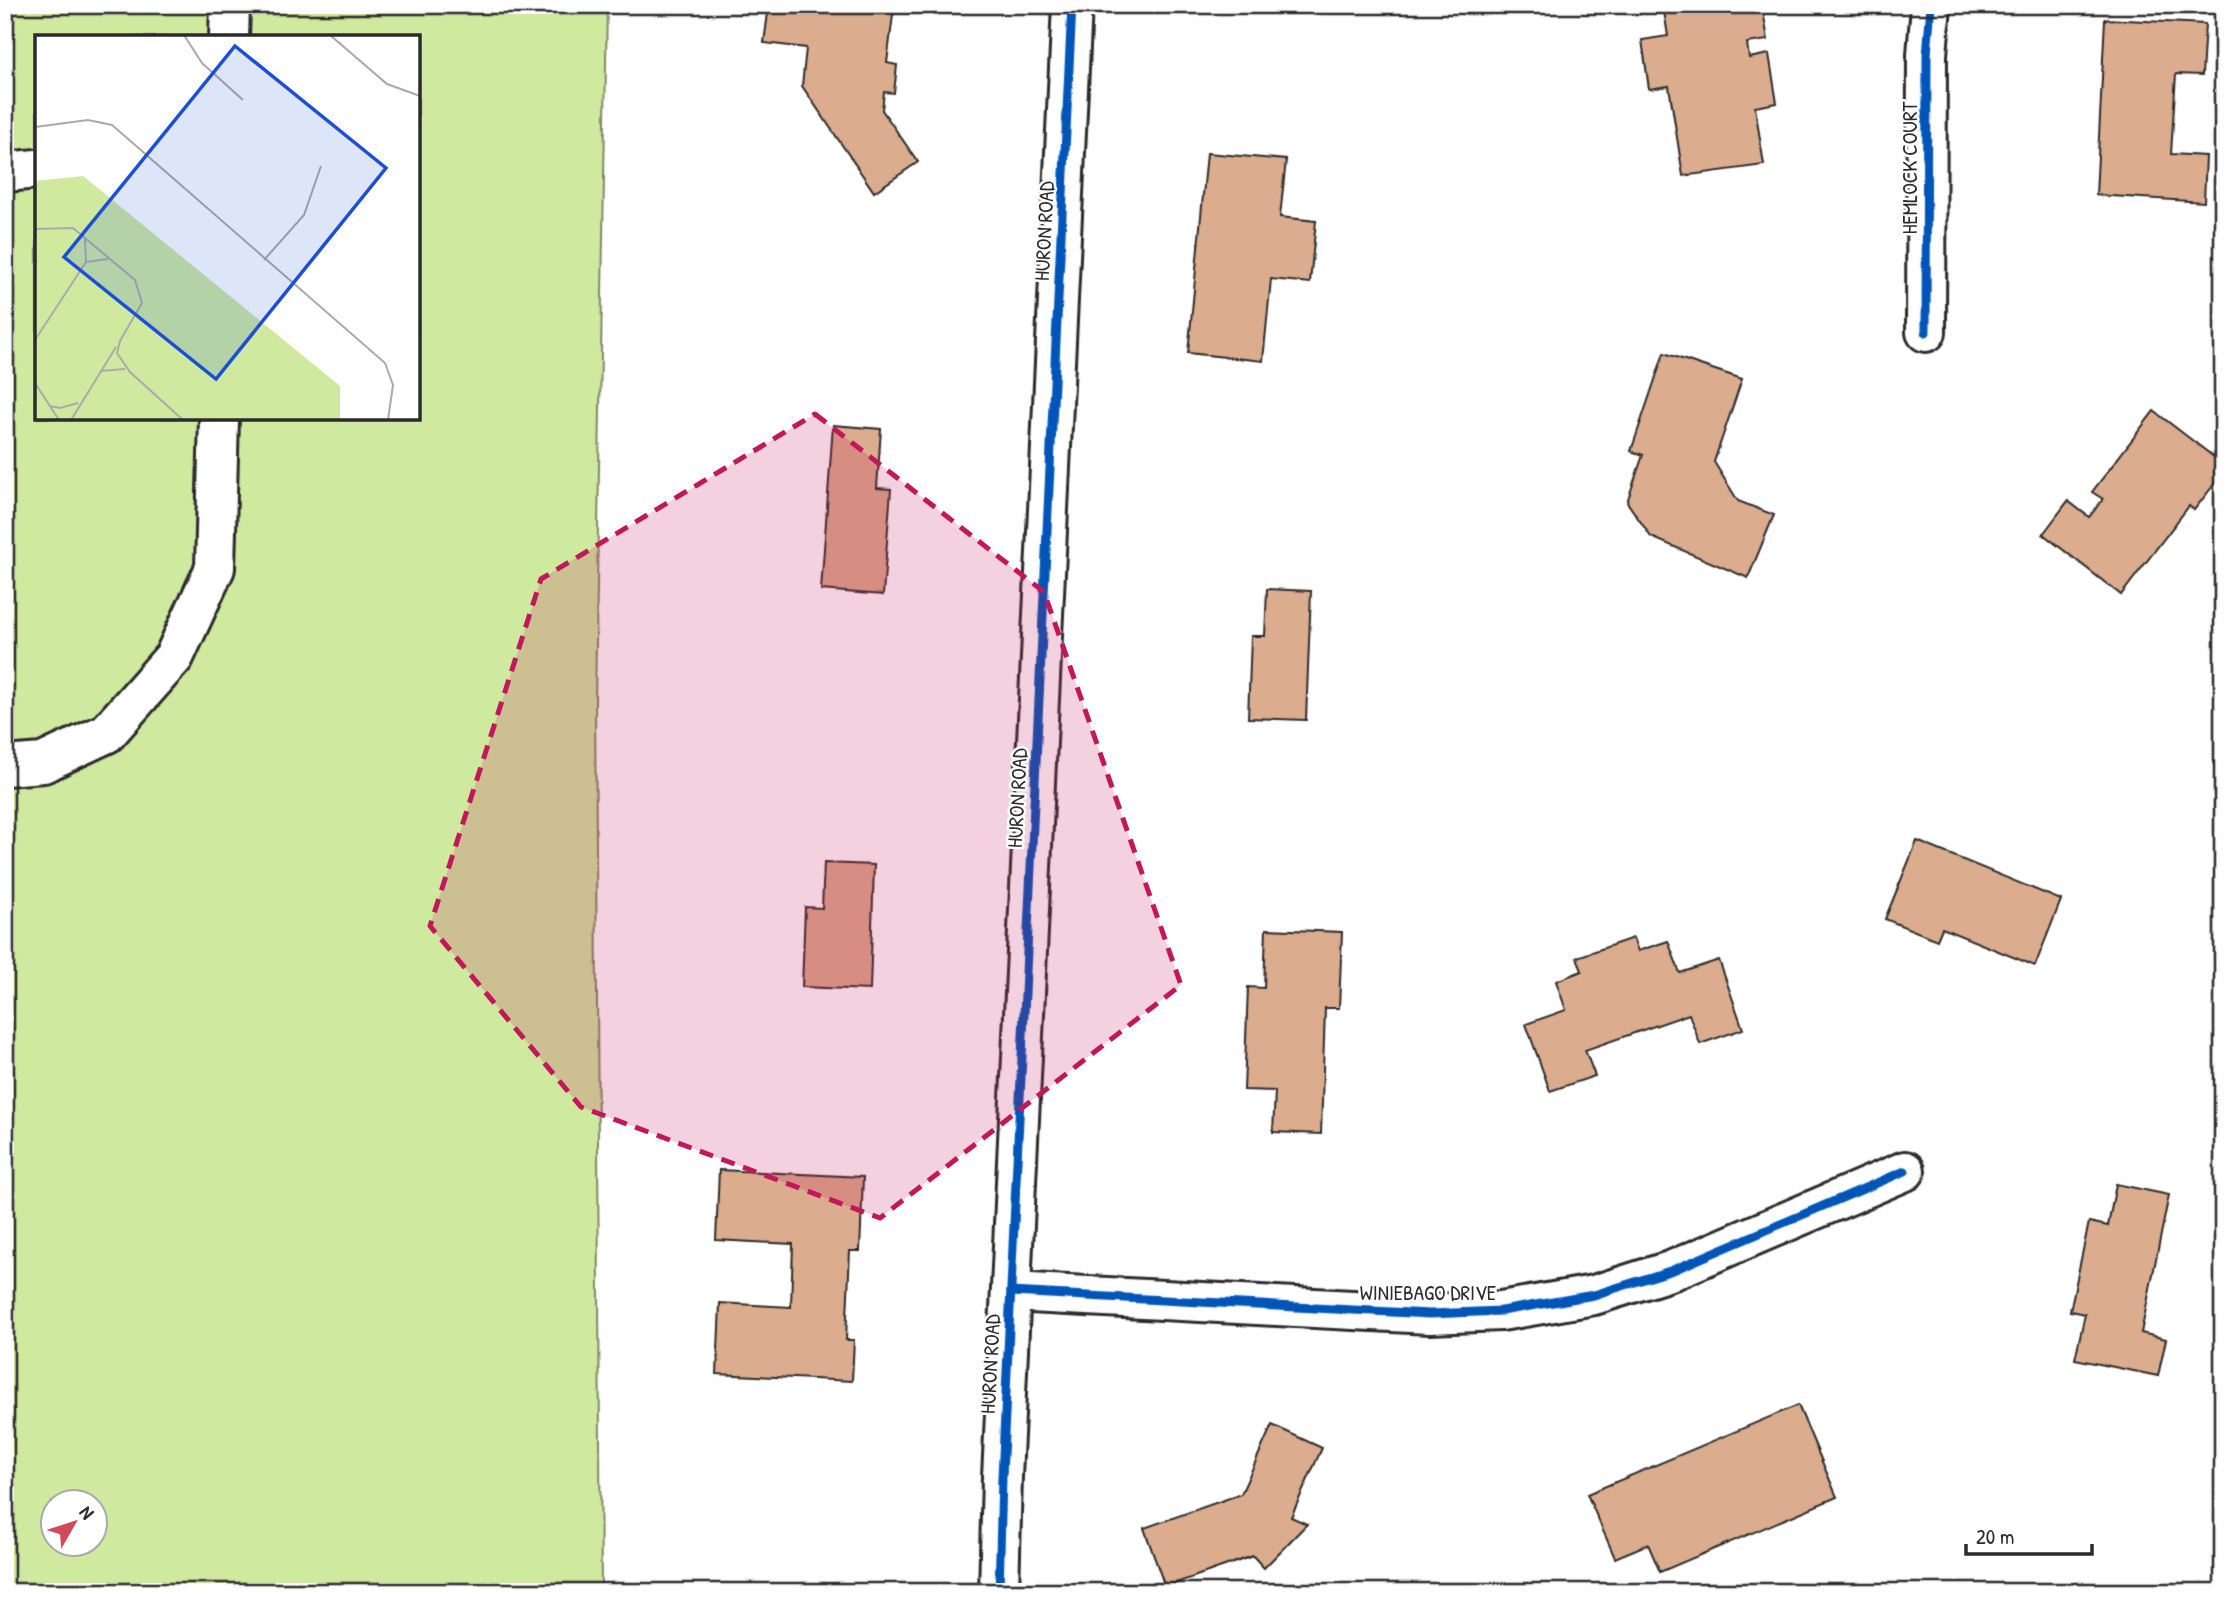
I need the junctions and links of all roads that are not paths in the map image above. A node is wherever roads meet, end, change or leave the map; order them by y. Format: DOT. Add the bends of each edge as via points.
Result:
graph roads {
  1 [pos="1072,5"];
  2 [pos="1931,5"];
  3 [pos="35,169"];
  4 [pos="5,172"];
  5 [pos="1926,332"];
  6 [pos="219,420"];
  7 [pos="5,766"];
  8 [pos="1905,1171"];
  9 [pos="1011,1292"];
  10 [pos="999,1592"];
  1 -- 9 [label="street, HURON ROAD"];
  2 -- 5 [label="street, HEMLOCK COURT"];
  3 -- 4 [label="street"];
  6 -- 7 [label="street" via="215,568 174,657 107,733 43,763"];
  8 -- 9 [label="street, WINIEBAGO DRIVE" via="1673,1270 1594,1295 1501,1311 1430,1314"];
  9 -- 10 [label="street, HURON ROAD"];
}
